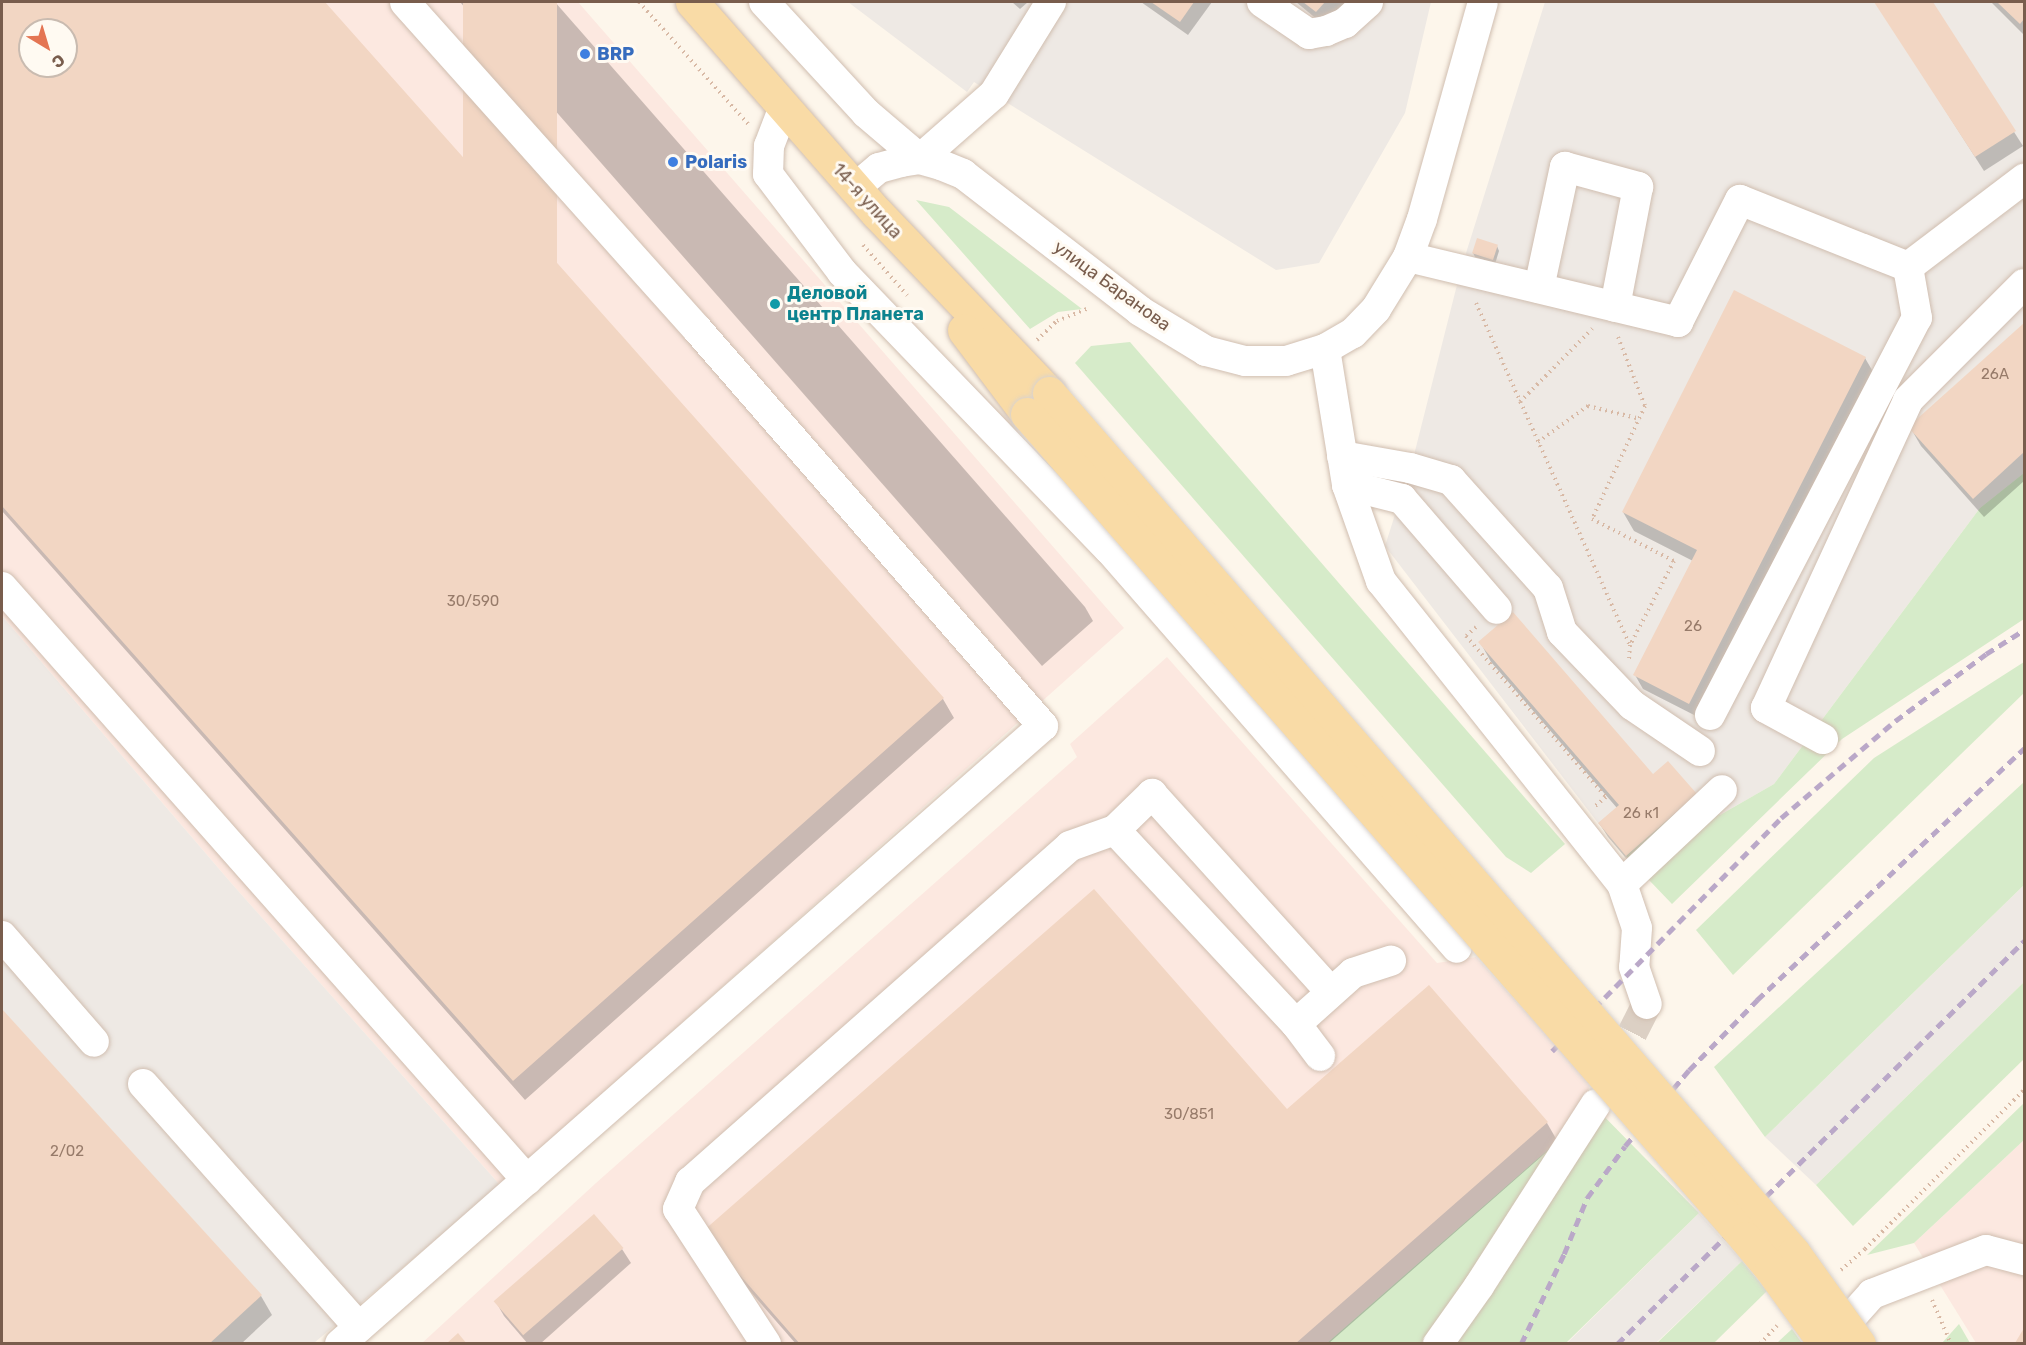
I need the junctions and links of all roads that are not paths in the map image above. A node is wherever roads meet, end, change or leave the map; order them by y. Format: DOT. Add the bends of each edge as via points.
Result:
graph roads {
  1 [pos="405,2"];
  2 [pos="692,2"];
  3 [pos="764,2"];
  4 [pos="1051,2"];
  5 [pos="1262,2"];
  6 [pos="1368,2"];
  7 [pos="1483,2"];
  8 [pos="784,107"];
  9 [pos="920,159"];
  10 [pos="2025,178"];
  11 [pos="855,188"];
  12 [pos="1408,257"];
  13 [pos="1908,267"];
  14 [pos="2025,284"];
  15 [pos="1539,288"];
  16 [pos="1614,319"];
  17 [pos="1325,349"];
  18 [pos="1038,404"];
  19 [pos="1342,456"];
  20 [pos="1347,484"];
  21 [pos="2,587"];
  22 [pos="1497,609"];
  23 [pos="1710,715"];
  24 [pos="1823,739"];
  25 [pos="1700,752"];
  26 [pos="1722,790"];
  27 [pos="1115,830"];
  28 [pos="1622,884"];
  29 [pos="2,936"];
  30 [pos="1457,948"];
  31 [pos="1391,961"];
  32 [pos="1331,992"];
  33 [pos="1647,1004"];
  34 [pos="1296,1024"];
  35 [pos="94,1042"];
  36 [pos="1320,1056"];
  37 [pos="143,1084"];
  38 [pos="1596,1104"];
  39 [pos="527,1180"];
  40 [pos="2025,1260"];
  41 [pos="350,1335"];
  42 [pos="766,1344"];
  43 [pos="1438,1344"];
  44 [pos="1826,1344"];
  45 [pos="1859,1344"];
  1 -- 39 [label="street" via="1043,726"];
  2 -- 8 [label="main road, 14-я улица"];
  3 -- 9 [label="street" via="866,112"];
  4 -- 9 [label="street" via="994,94"];
  5 -- 6 [label="street" via="1309,34 1345,23"];
  7 -- 12 [label="street, улица Баранова"];
  8 -- 11 [label="main road, 14-я улица"];
  8 -- 30 [label="street" via="769,146 768,174 842,272 1109,549"];
  9 -- 11 [label="street" via="879,168"];
  9 -- 17 [label="street, улица Баранова" via="963,174 1140,311 1206,351 1245,362 1286,361"];
  10 -- 13 [label="street"];
  11 -- 18 [label="main road, 14-я улица"];
  12 -- 15 [label="street"];
  12 -- 17 [label="street, улица Баранова" via="1376,309 1353,333"];
  13 -- 16 [label="street" via="1740,200 1678,322"];
  13 -- 23 [label="street" via="1917,318"];
  14 -- 24 [label="street" via="1908,400 1766,708"];
  15 -- 16 [label="street"];
  15 -- 16 [label="street" via="1565,167 1638,187"];
  17 -- 19 [label="street"];
  18 -- 44 [label="main road, bridge" via="1771,1269"];
  18 -- 45 [label="main road, bridge" via="1794,1253"];
  19 -- 20 [label="street"];
  19 -- 25 [label="street" via="1451,480 1548,588 1562,632 1632,705"];
  20 -- 22 [label="street" via="1402,499"];
  20 -- 28 [label="street" via="1381,580"];
  21 -- 39 [label="street"];
  26 -- 28 [label="street"];
  27 -- 32 [label="street" via="1152,794"];
  27 -- 34 [label="street"];
  27 -- 42 [label="street" via="1070,846 690,1182 678,1209"];
  28 -- 33 [label="street" via="1637,928 1635,967"];
  29 -- 35 [label="street"];
  31 -- 32 [label="street" via="1353,973"];
  32 -- 34 [label="street"];
  34 -- 36 [label="street"];
  37 -- 41 [label="street"];
  38 -- 43 [label="street"];
  39 -- 41 [label="street"];
  40 -- 44 [label="street" via="1986,1250 1872,1294"];
}
